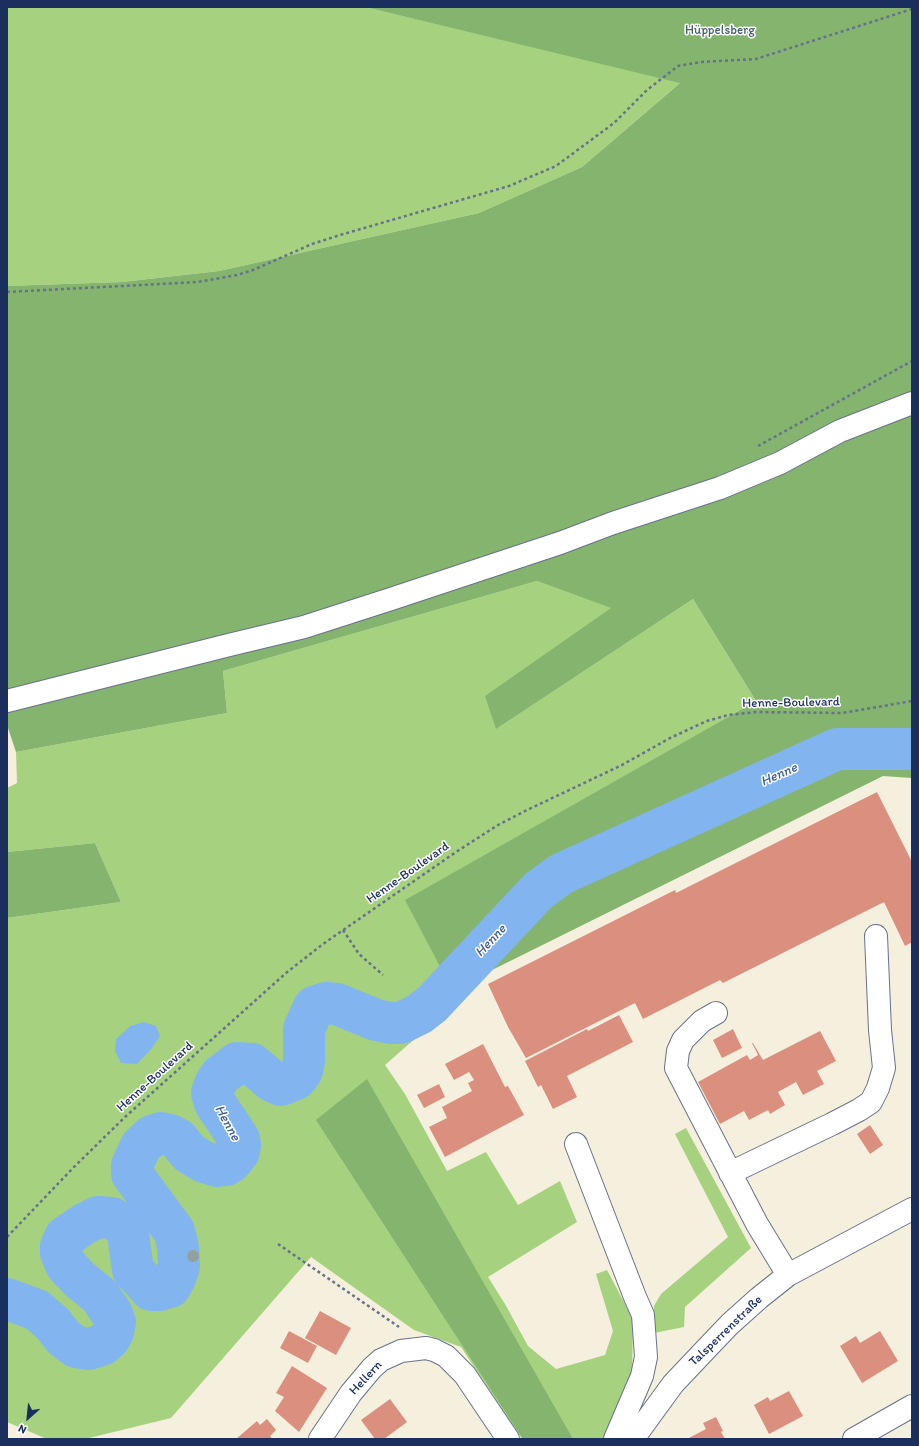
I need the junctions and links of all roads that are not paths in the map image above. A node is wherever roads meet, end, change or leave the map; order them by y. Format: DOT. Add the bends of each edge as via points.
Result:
graph roads {
  1 [pos="912,403"];
  2 [pos="7,701"];
  3 [pos="876,936"];
  4 [pos="716,1013"];
  5 [pos="576,1144"];
  6 [pos="730,1173"];
  7 [pos="912,1209"];
  8 [pos="788,1275"];
  9 [pos="912,1406"];
  10 [pos="324,1438"];
  11 [pos="508,1439"];
  12 [pos="614,1439"];
  13 [pos="633,1439"];
  14 [pos="854,1439"];
  1 -- 2 [label="street" via="840,431 780,463 734,483 391,600 304,627"];
  3 -- 6 [label="street" via="884,1068 871,1102 832,1124"];
  4 -- 6 [label="street" via="702,1021 683,1040 678,1051 676,1068"];
  5 -- 12 [label="street" via="643,1316 646,1357 642,1376"];
  6 -- 8 [label="street"];
  7 -- 8 [label="street, Talsperrenstraße"];
  8 -- 13 [label="street, Talsperrenstraße" via="742,1313 708,1347 674,1384"];
  9 -- 14 [label="street"];
  10 -- 11 [label="street, Hellern" via="351,1393 376,1364 401,1351 426,1348 446,1356 465,1375"];
}
